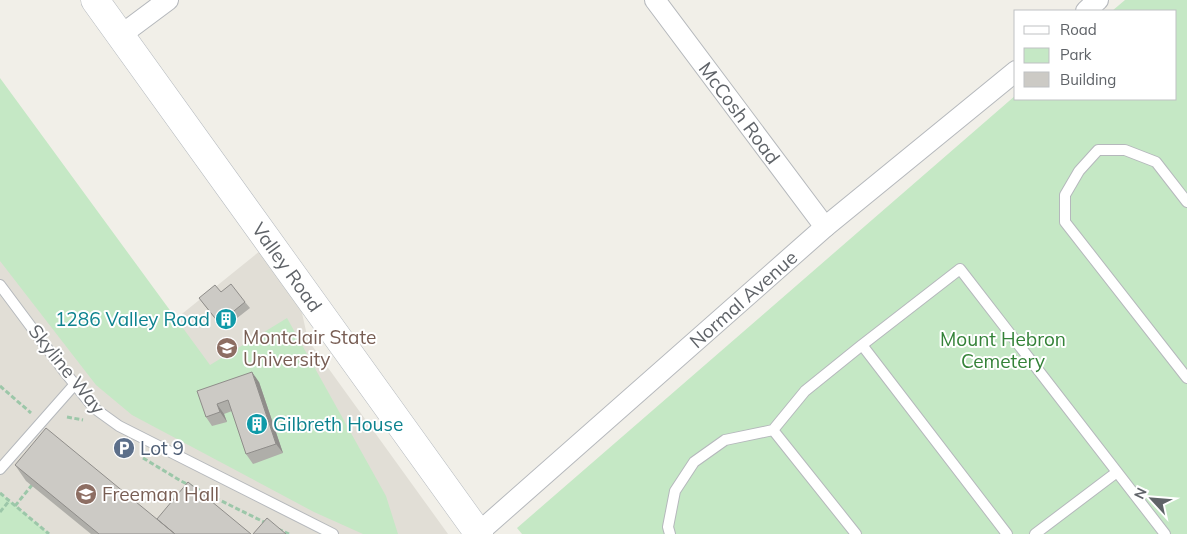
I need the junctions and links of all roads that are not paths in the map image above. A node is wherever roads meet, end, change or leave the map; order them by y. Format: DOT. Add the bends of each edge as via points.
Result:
graph roads {
  1 [pos="95,0"];
  2 [pos="168,0"];
  3 [pos="654,0"];
  4 [pos="1098,0"];
  5 [pos="1087,10"];
  6 [pos="121,35"];
  7 [pos="1014,73"];
  8 [pos="1187,202"];
  9 [pos="825,227"];
  10 [pos="0,285"];
  11 [pos="862,345"];
  12 [pos="1187,378"];
  13 [pos="75,384"];
  14 [pos="772,430"];
  15 [pos="0,469"];
  16 [pos="1117,472"];
  17 [pos="333,534"];
  18 [pos="474,534"];
  19 [pos="670,534"];
  20 [pos="856,534"];
  21 [pos="1008,534"];
  22 [pos="1035,534"];
  23 [pos="1165,534"];
  1 -- 6 [label="main road, Valley Road"];
  2 -- 6 [label="street"];
  3 -- 9 [label="street, McCosh Road"];
  4 -- 5 [label="street"];
  6 -- 18 [label="main road, Valley Road" via="444,484"];
  7 -- 9 [label="street, Normal Avenue"];
  8 -- 12 [label="lane" via="1156,162 1125,150 1098,150 1079,171 1065,195 1065,222"];
  9 -- 18 [label="street, Normal Avenue"];
  10 -- 13 [label="lane, Skyline Way"];
  11 -- 14 [label="lane" via="805,391"];
  11 -- 16 [label="lane" via="960,269"];
  11 -- 21 [label="lane"];
  13 -- 15 [label="lane"];
  13 -- 17 [label="lane, Skyline Way" via="94,408 119,426"];
  14 -- 19 [label="lane" via="725,440 694,462 675,492 668,527"];
  14 -- 20 [label="lane"];
  16 -- 22 [label="lane"];
  16 -- 23 [label="lane"];
}
